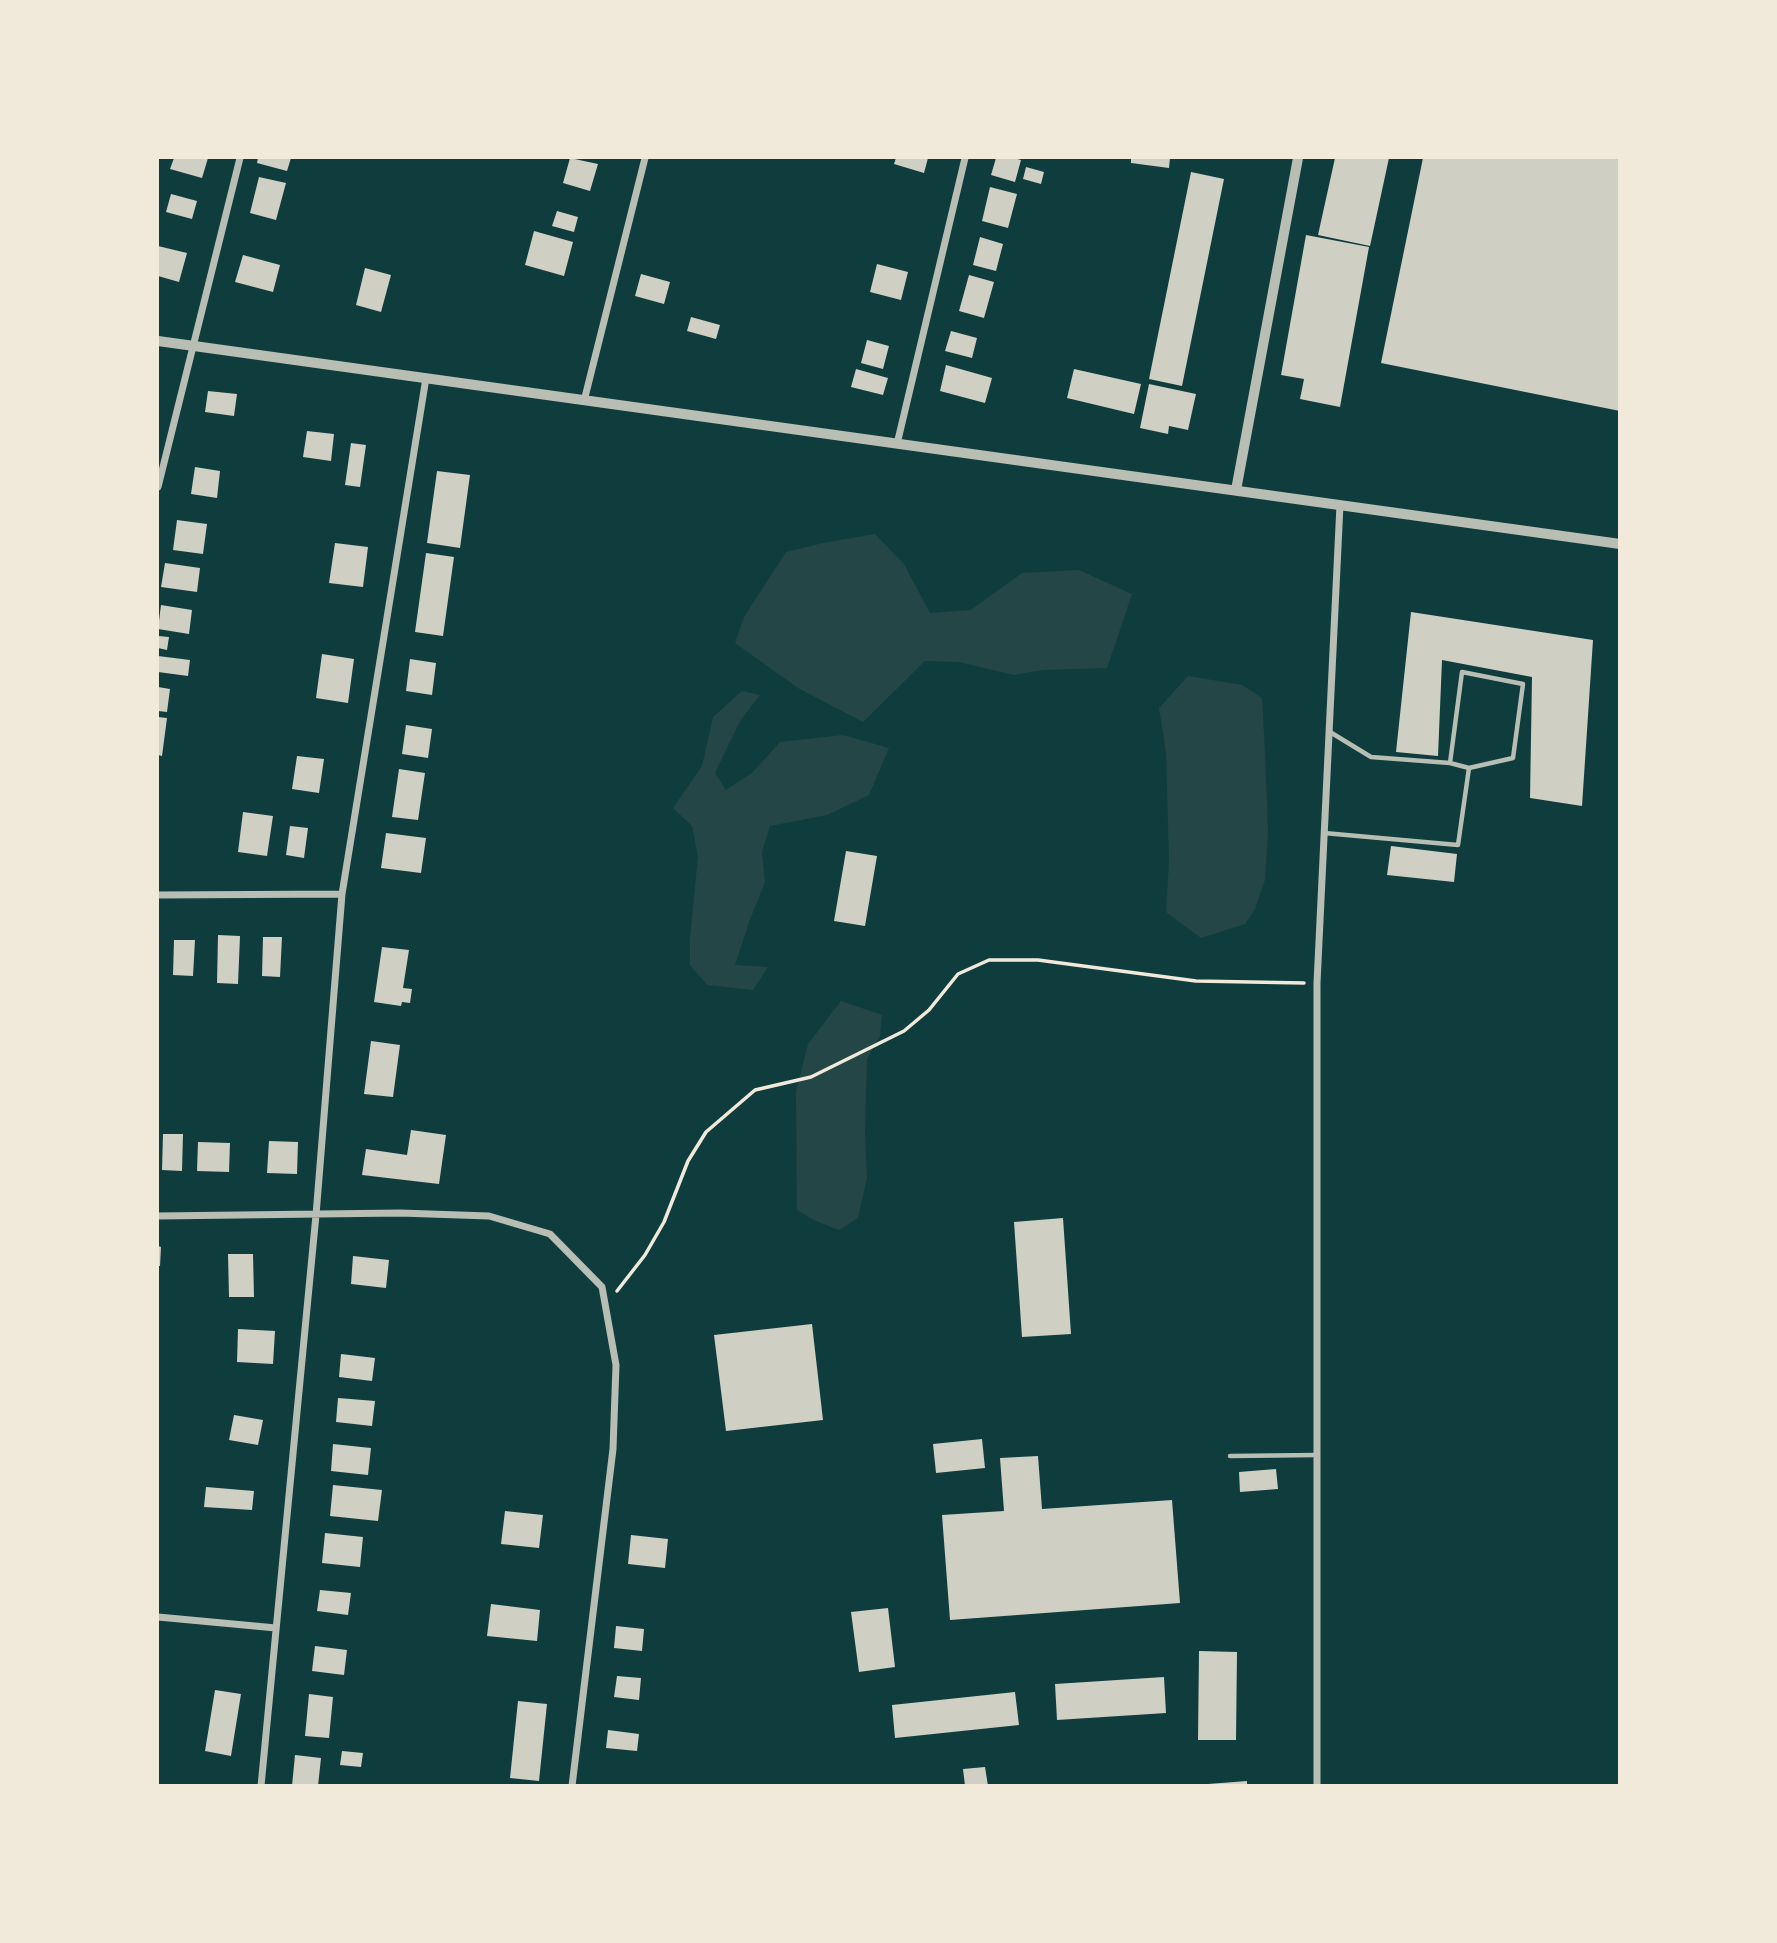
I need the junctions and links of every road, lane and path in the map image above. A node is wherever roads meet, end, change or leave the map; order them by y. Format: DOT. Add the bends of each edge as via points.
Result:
graph roads {
  1 [pos="240,158"];
  2 [pos="645,158"];
  3 [pos="965,158"];
  4 [pos="1298,158"];
  5 [pos="158,341"];
  6 [pos="192,345"];
  7 [pos="426,378"];
  8 [pos="584,401"];
  9 [pos="897,444"];
  10 [pos="158,487"];
  11 [pos="1236,490"];
  12 [pos="1340,505"];
  13 [pos="1619,544"];
  14 [pos="1329,731"];
  15 [pos="1450,762"];
  16 [pos="1469,768"];
  17 [pos="1324,833"];
  18 [pos="342,894"];
  19 [pos="158,895"];
  20 [pos="1317,984"];
  21 [pos="316,1215"];
  22 [pos="158,1216"];
  23 [pos="606,1309"];
  24 [pos="1317,1455"];
  25 [pos="1230,1456"];
  26 [pos="158,1617"];
  27 [pos="276,1628"];
  28 [pos="261,1786"];
  29 [pos="572,1786"];
  30 [pos="1317,1786"];
  1 -- 6 [label="street"];
  2 -- 8 [label="street"];
  3 -- 9 [label="street"];
  4 -- 11 [label="street"];
  5 -- 6 [label="street"];
  6 -- 7 [label="street"];
  6 -- 10 [label="street"];
  7 -- 8 [label="street"];
  7 -- 18 [label="street"];
  8 -- 9 [label="street"];
  9 -- 11 [label="street"];
  11 -- 12 [label="street"];
  12 -- 13 [label="street"];
  12 -- 14 [label="street"];
  14 -- 15 [label="lane" via="1371,757"];
  14 -- 17 [label="street"];
  15 -- 16 [label="lane"];
  15 -- 16 [label="lane" via="1462,672 1523,684 1513,758"];
  16 -- 17 [label="lane" via="1458,845"];
  17 -- 20 [label="street"];
  18 -- 19 [label="street"];
  18 -- 21 [label="street"];
  20 -- 23 [label="path" via="1196,981 1038,960 989,960 958,974 929,1010 904,1031 811,1077 755,1090 706,1132 688,1161 664,1222"];
  20 -- 24 [label="street"];
  21 -- 22 [label="street"];
  21 -- 23 [label="street" via="489,1216 550,1234 602,1287"];
  21 -- 27 [label="street"];
  23 -- 29 [label="street" via="616,1365 613,1449"];
  24 -- 25 [label="lane"];
  24 -- 30 [label="street"];
  26 -- 27 [label="street"];
  27 -- 28 [label="street"];
}
